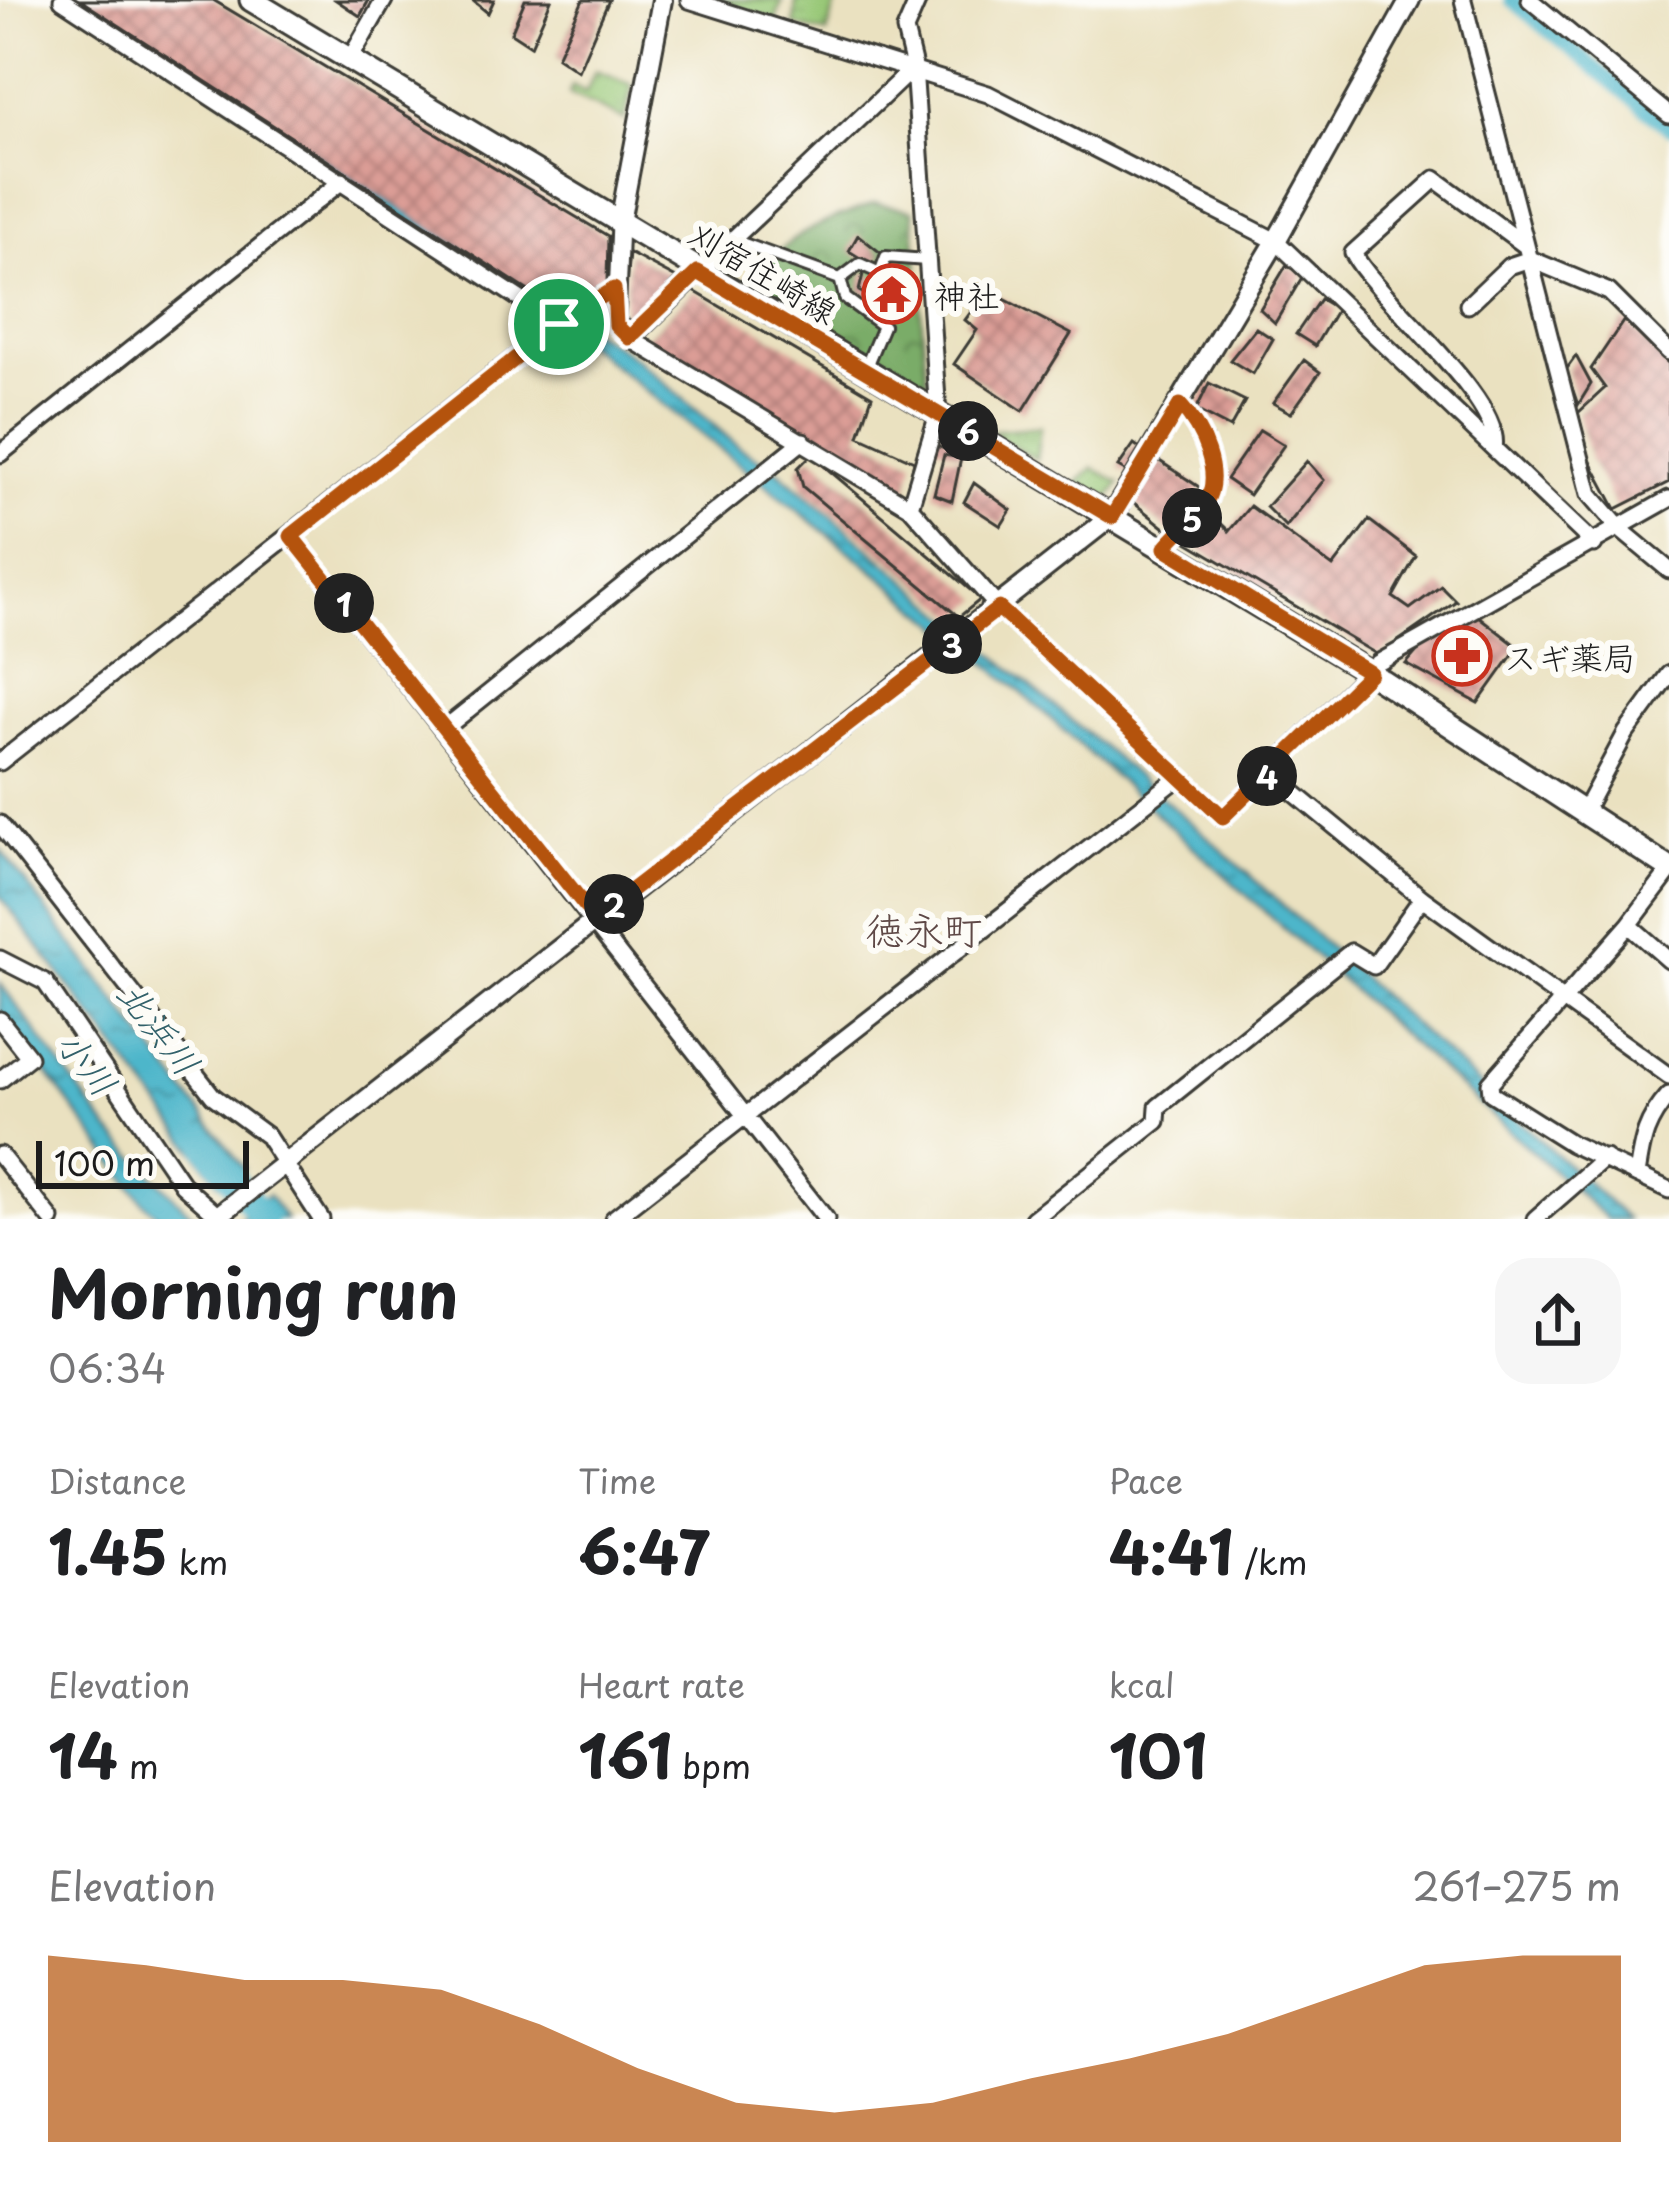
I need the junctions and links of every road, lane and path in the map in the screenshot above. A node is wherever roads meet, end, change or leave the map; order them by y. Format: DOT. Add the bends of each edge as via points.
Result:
graph roads {
  1 [pos="62,0"];
  2 [pos="251,0"];
  3 [pos="384,0"];
  4 [pos="662,0"];
  5 [pos="689,0"];
  6 [pos="918,0"];
  7 [pos="1410,0"];
  8 [pos="1463,0"];
  9 [pos="1530,0"];
  10 [pos="350,59"];
  11 [pos="914,67"];
  12 [pos="1669,115"];
  13 [pos="342,182"];
  14 [pos="620,222"];
  15 [pos="1276,241"];
  16 [pos="741,244"];
  17 [pos="1528,252"];
  18 [pos="927,260"];
  19 [pos="698,272"];
  20 [pos="840,278"];
  21 [pos="614,289"];
  22 [pos="1468,304"];
  23 [pos="559,324"];
  24 [pos="629,338"];
  25 [pos="1668,349"];
  26 [pos="867,364"];
  27 [pos="1180,405"];
  28 [pos="938,414"];
  29 [pos="803,441"];
  30 [pos="1494,448"];
  31 [pos="0,454"];
  32 [pos="1669,499"];
  33 [pos="910,507"];
  34 [pos="1112,517"];
  35 [pos="1621,530"];
  36 [pos="291,536"];
  37 [pos="1594,544"];
  38 [pos="1165,548"];
  39 [pos="1669,570"];
  40 [pos="999,608"];
  41 [pos="1370,673"];
  42 [pos="1669,674"];
  43 [pos="444,729"];
  44 [pos="0,762"];
  45 [pos="1270,773"];
  46 [pos="1177,779"];
  47 [pos="1583,813"];
  48 [pos="0,824"];
  49 [pos="1669,870"];
  50 [pos="1422,898"];
  51 [pos="595,918"];
  52 [pos="1629,925"];
  53 [pos="0,958"];
  54 [pos="1669,959"];
  55 [pos="1563,1000"];
  56 [pos="0,1020"];
  57 [pos="1669,1076"];
  58 [pos="0,1080"];
  59 [pos="1669,1095"];
  60 [pos="744,1117"];
  61 [pos="0,1155"];
  62 [pos="1605,1158"];
  63 [pos="281,1167"];
  64 [pos="1637,1175"];
  65 [pos="1669,1190"];
  66 [pos="216,1218"];
  67 [pos="51,1219"];
  68 [pos="321,1219"];
  69 [pos="613,1219"];
  70 [pos="826,1219"];
  71 [pos="1033,1219"];
  72 [pos="1535,1219"];
  1 -- 13 [label="street"];
  2 -- 10 [label="main road, 刈宿住崎線"];
  3 -- 10 [label="street"];
  4 -- 14 [label="street"];
  5 -- 11 [label="street"];
  6 -- 11 [label="street" via="905,30"];
  7 -- 15 [label="street"];
  8 -- 17 [label="street"];
  9 -- 12 [label="street"];
  10 -- 14 [label="main road, 刈宿住崎線"];
  11 -- 15 [label="street" via="1032,115"];
  11 -- 18 [label="street"];
  11 -- 19 [label="street"];
  13 -- 23 [label="street"];
  13 -- 31 [label="street"];
  14 -- 19 [label="main road, 刈宿住崎線"];
  14 -- 21 [label="street"];
  15 -- 27 [label="street"];
  15 -- 30 [label="street"];
  16 -- 20 [label="street"];
  17 -- 22 [label="street"];
  17 -- 25 [label="street" via="1609,292"];
  17 -- 30 [label="street" via="1435,179 1353,253 1480,404 1494,425"];
  17 -- 35 [label="street" via="1590,494"];
  18 -- 20 [label="street" via="886,257 880,273 860,264"];
  18 -- 28 [label="street"];
  19 -- 24 [label="street"];
  19 -- 28 [label="main road, 刈宿住崎線"];
  20 -- 26 [label="street" via="845,298 883,326"];
  21 -- 23 [label="street"];
  21 -- 24 [label="street" via="616,325"];
  23 -- 36 [label="street"];
  24 -- 29 [label="street"];
  27 -- 34 [label="street"];
  27 -- 38 [label="street" via="1210,457 1210,490"];
  28 -- 33 [label="street"];
  28 -- 34 [label="main road, 刈宿住崎線"];
  29 -- 33 [label="street"];
  29 -- 43 [label="street"];
  30 -- 37 [label="street"];
  32 -- 35 [label="street"];
  33 -- 40 [label="street"];
  34 -- 38 [label="main road, 刈宿住崎線"];
  34 -- 40 [label="street"];
  35 -- 37 [label="street"];
  35 -- 39 [label="street"];
  36 -- 43 [label="street"];
  36 -- 44 [label="street"];
  37 -- 41 [label="street"];
  38 -- 41 [label="main road, 刈宿住崎線"];
  40 -- 46 [label="street"];
  40 -- 51 [label="street"];
  41 -- 45 [label="street"];
  41 -- 47 [label="main road, 刈宿住崎線"];
  42 -- 47 [label="street"];
  43 -- 51 [label="street"];
  45 -- 46 [label="street" via="1223,817"];
  45 -- 50 [label="street"];
  46 -- 60 [label="street"];
  47 -- 49 [label="main road, 刈宿住崎線"];
  48 -- 63 [label="street" via="213,1096 267,1136"];
  49 -- 52 [label="street"];
  50 -- 55 [label="street"];
  50 -- 71 [label="street" via="1374,966 1351,952"];
  51 -- 60 [label="street"];
  51 -- 63 [label="street"];
  52 -- 54 [label="street"];
  52 -- 55 [label="street"];
  53 -- 66 [label="street" via="45,982 183,1185"];
  55 -- 57 [label="street"];
  55 -- 62 [label="street" via="1490,1083 1491,1093"];
  56 -- 58 [label="street" via="29,1057"];
  59 -- 64 [label="street" via="1643,1132"];
  60 -- 69 [label="street"];
  60 -- 70 [label="street"];
  61 -- 67 [label="street"];
  62 -- 64 [label="street"];
  62 -- 72 [label="street"];
  63 -- 66 [label="street"];
  63 -- 68 [label="street"];
  64 -- 65 [label="street"];
}
